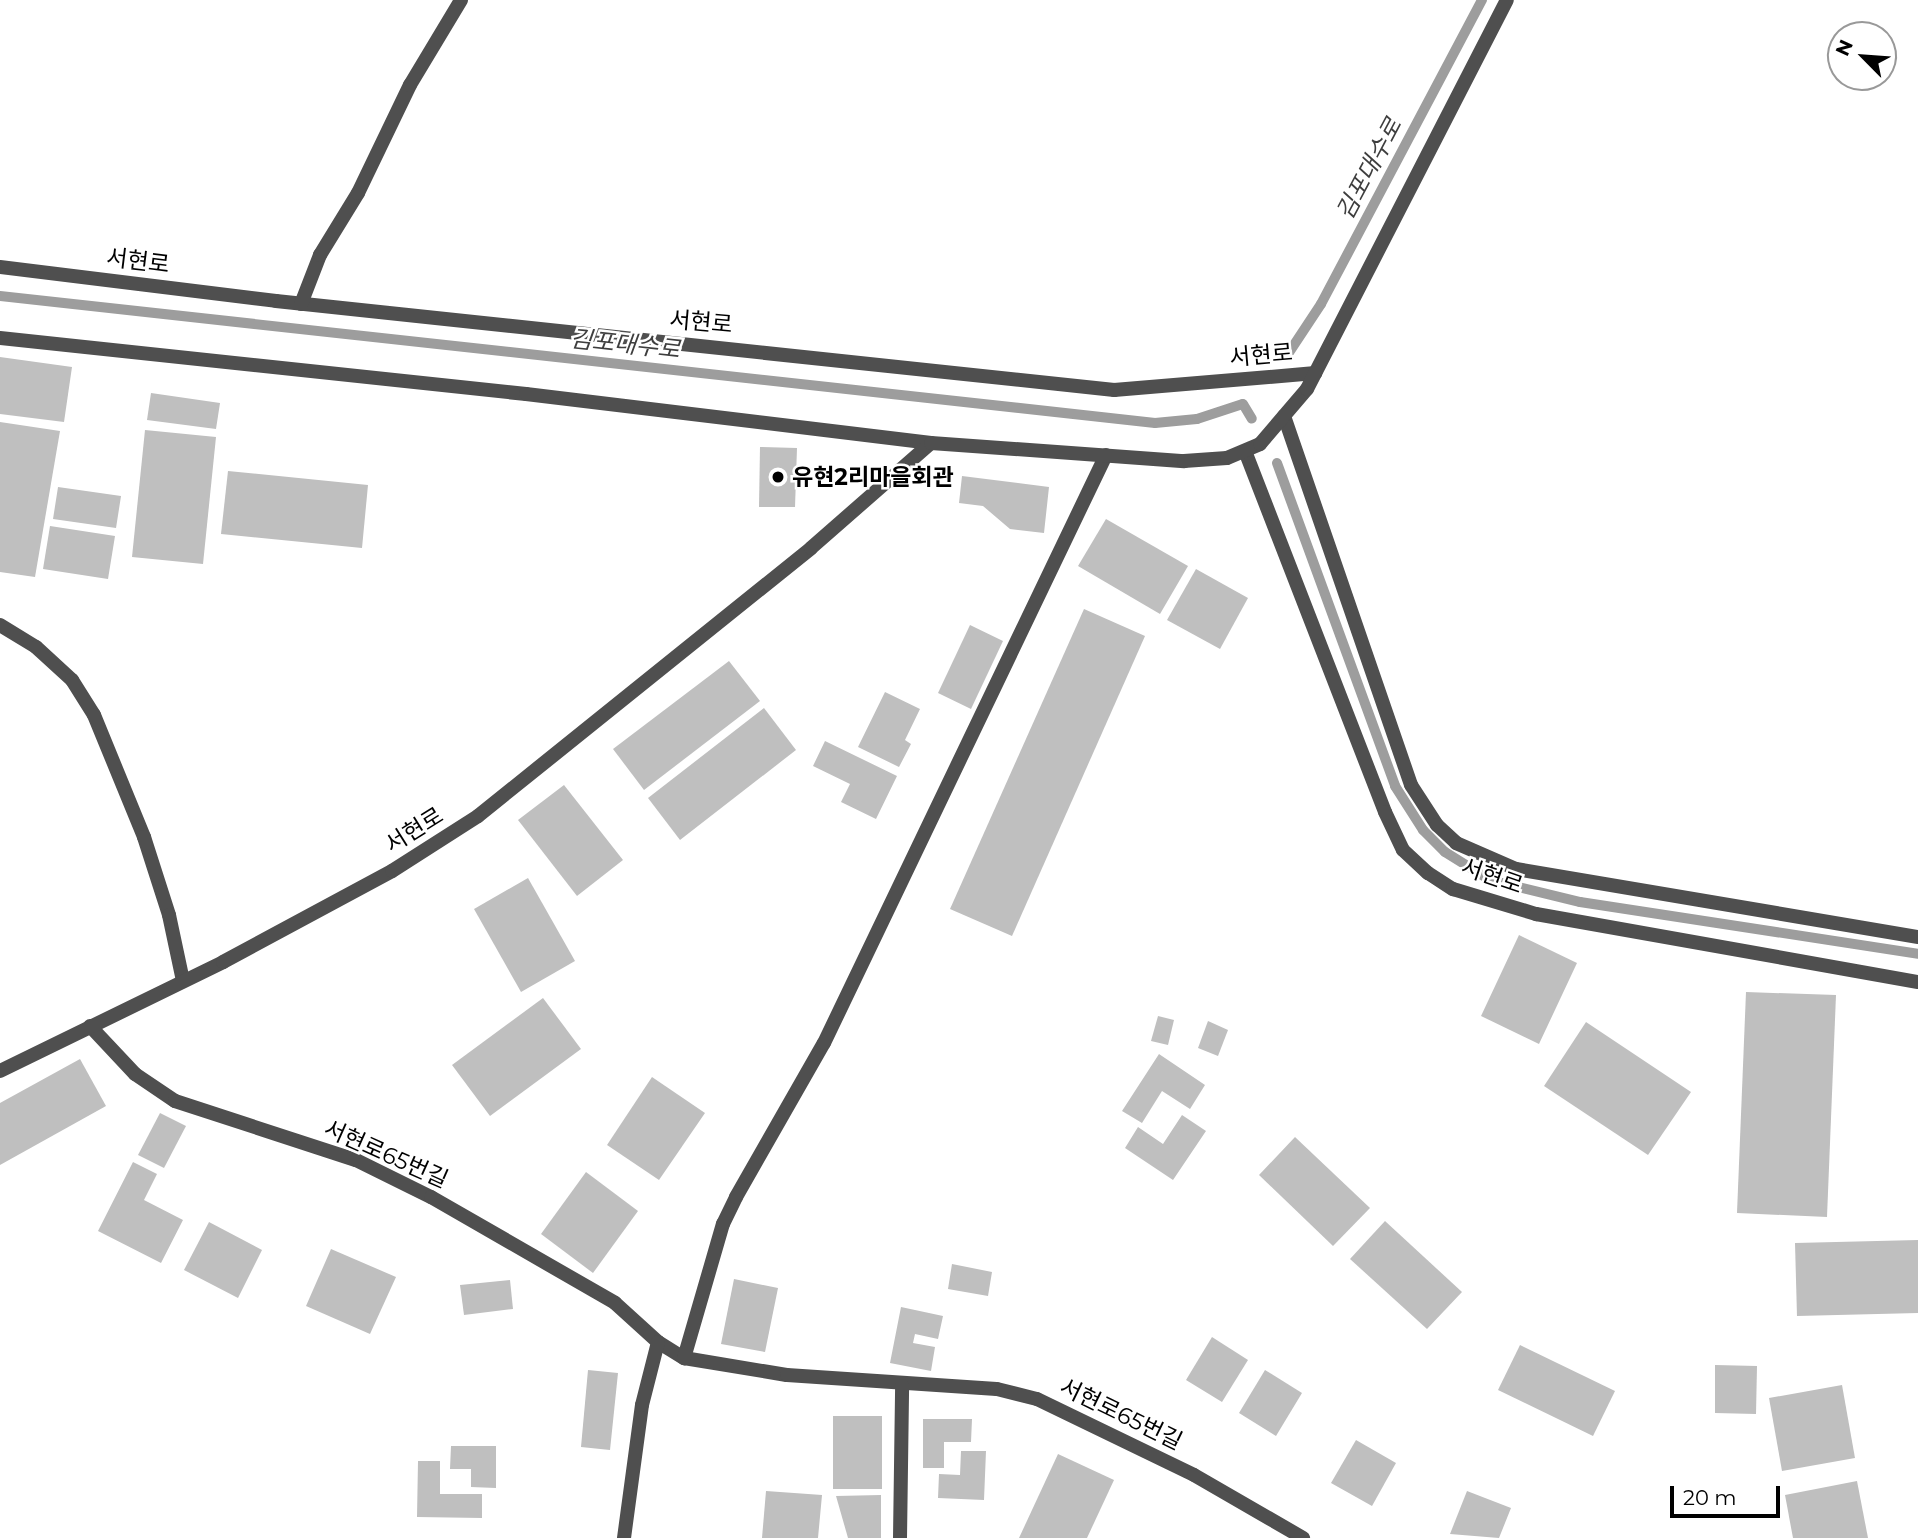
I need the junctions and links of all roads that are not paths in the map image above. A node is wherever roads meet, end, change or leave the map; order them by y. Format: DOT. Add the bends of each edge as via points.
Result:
graph roads {
  1 [pos="461,0"];
  2 [pos="1507,0"];
  3 [pos="0,267"];
  4 [pos="301,303"];
  5 [pos="0,338"];
  6 [pos="1315,373"];
  7 [pos="1284,416"];
  8 [pos="931,443"];
  9 [pos="1245,451"];
  10 [pos="1106,455"];
  11 [pos="0,625"];
  12 [pos="1918,937"];
  13 [pos="183,981"];
  14 [pos="1918,982"];
  15 [pos="90,1026"];
  16 [pos="0,1071"];
  17 [pos="658,1342"];
  18 [pos="684,1358"];
  19 [pos="902,1386"];
  20 [pos="624,1538"];
  21 [pos="901,1538"];
  22 [pos="1303,1538"];
  1 -- 4 [label="street" via="410,85 358,193 320,254"];
  2 -- 6 [label="street, 서현로"];
  3 -- 4 [label="street, 서현로"];
  4 -- 6 [label="street, 서현로" via="1114,390"];
  5 -- 8 [label="street, 서현로"];
  6 -- 7 [label="street, 서현로"];
  7 -- 9 [label="street, 서현로" via="1260,444"];
  7 -- 12 [label="street" via="1411,785 1437,825 1456,843 1517,869"];
  8 -- 10 [label="street, 서현로"];
  8 -- 13 [label="street, 서현로" via="811,548 478,816 392,871"];
  9 -- 10 [label="street, 서현로" via="1227,458 1184,461"];
  9 -- 14 [label="street, 서현로" via="1385,812 1403,849 1428,873 1452,889 1536,914"];
  10 -- 18 [label="street" via="824,1043 723,1224"];
  11 -- 13 [label="street" via="36,647 72,680 94,715 144,837 169,915"];
  13 -- 15 [label="street, 서현로"];
  15 -- 16 [label="street, 서현로"];
  15 -- 17 [label="street, 서현로65번길" via="135,1074 175,1101 356,1160 431,1197 615,1303"];
  17 -- 18 [label="street, 서현로65번길"];
  17 -- 20 [label="street" via="642,1405"];
  18 -- 19 [label="street, 서현로65번길" via="787,1375"];
  19 -- 21 [label="street"];
  19 -- 22 [label="street, 서현로65번길" via="997,1389 1037,1399 1182,1469"];
}
